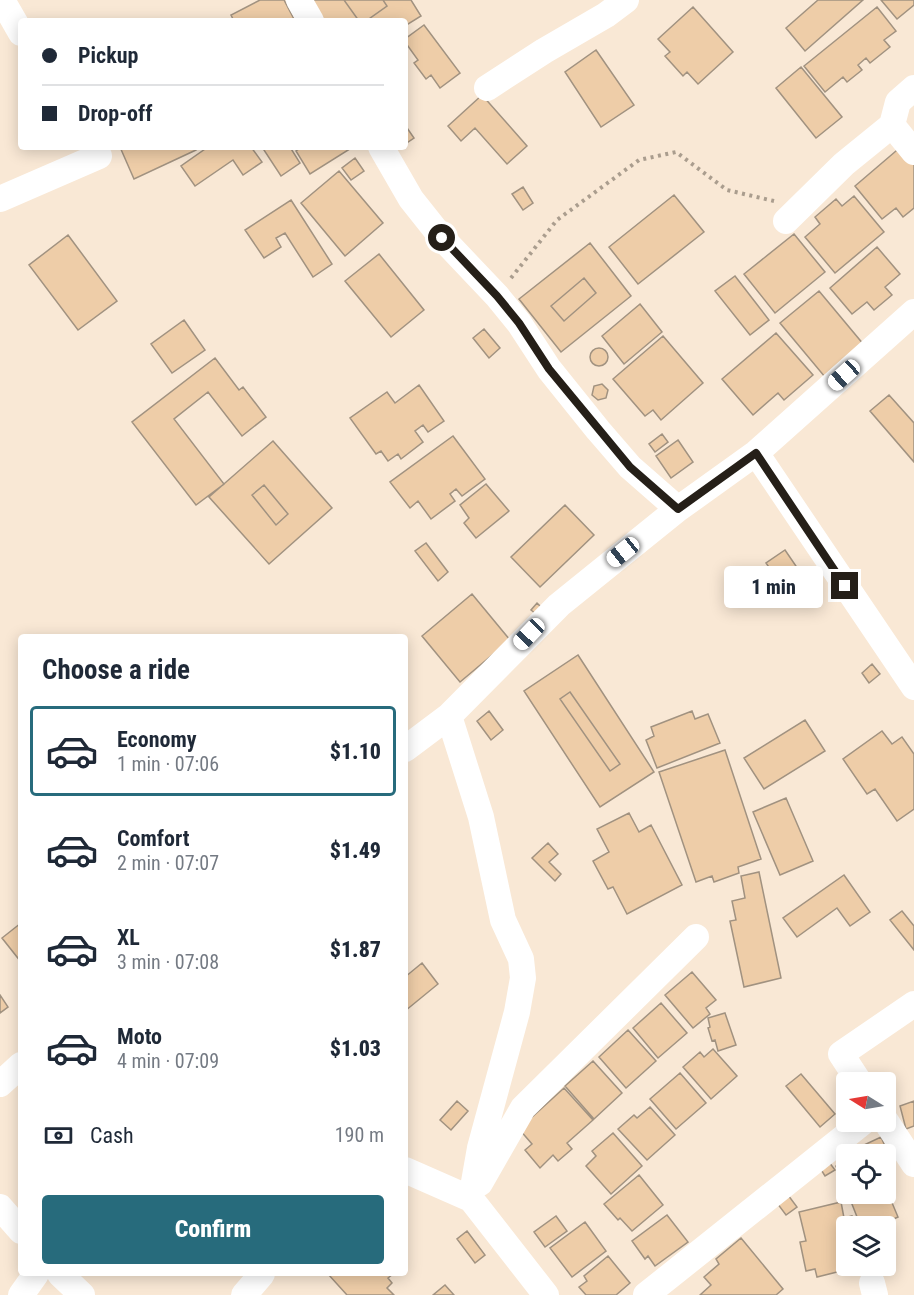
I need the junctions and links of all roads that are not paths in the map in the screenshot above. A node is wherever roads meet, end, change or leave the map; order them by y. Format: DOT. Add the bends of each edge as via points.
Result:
graph roads {
  1 [pos="2,0"];
  2 [pos="299,0"];
  3 [pos="626,0"];
  4 [pos="308,18"];
  5 [pos="18,28"];
  6 [pos="487,88"];
  7 [pos="914,88"];
  8 [pos="892,125"];
  9 [pos="96,150"];
  10 [pos="383,150"];
  11 [pos="914,152"];
  12 [pos="0,199"];
  13 [pos="793,214"];
  14 [pos="914,312"];
  15 [pos="756,453"];
  16 [pos="678,509"];
  17 [pos="914,687"];
  18 [pos="449,716"];
  19 [pos="408,747"];
  20 [pos="696,937"];
  21 [pos="914,1004"];
  22 [pos="18,1068"];
  23 [pos="853,1072"];
  24 [pos="0,1084"];
  25 [pos="850,1132"];
  26 [pos="893,1132"];
  27 [pos="914,1164"];
  28 [pos="408,1171"];
  29 [pos="471,1199"];
  30 [pos="0,1207"];
  31 [pos="18,1228"];
  32 [pos="35,1276"];
  33 [pos="62,1276"];
  34 [pos="260,1276"];
  35 [pos="21,1295"];
  36 [pos="82,1295"];
  37 [pos="244,1295"];
  38 [pos="546,1295"];
  39 [pos="646,1295"];
  1 -- 5 [label="street"];
  2 -- 4 [label="street"];
  3 -- 6 [label="street"];
  7 -- 8 [label="street" via="898,102"];
  8 -- 11 [label="street"];
  8 -- 13 [label="street" via="844,164"];
  9 -- 12 [label="street" via="99,156"];
  10 -- 16 [label="street" via="411,199 519,323 549,369 598,430 630,467"];
  14 -- 15 [label="street"];
  15 -- 16 [label="street"];
  15 -- 17 [label="street"];
  16 -- 18 [label="street" via="559,605"];
  18 -- 19 [label="street"];
  18 -- 29 [label="street" via="481,817 503,920 521,959 523,978"];
  20 -- 29 [label="street" via="523,1107"];
  21 -- 23 [label="street" via="841,1054"];
  22 -- 24 [label="street"];
  25 -- 39 [label="street"];
  26 -- 27 [label="street"];
  28 -- 29 [label="street"];
  29 -- 38 [label="street"];
  30 -- 31 [label="street"];
  32 -- 35 [label="street"];
  33 -- 36 [label="street"];
  34 -- 37 [label="street"];
}
